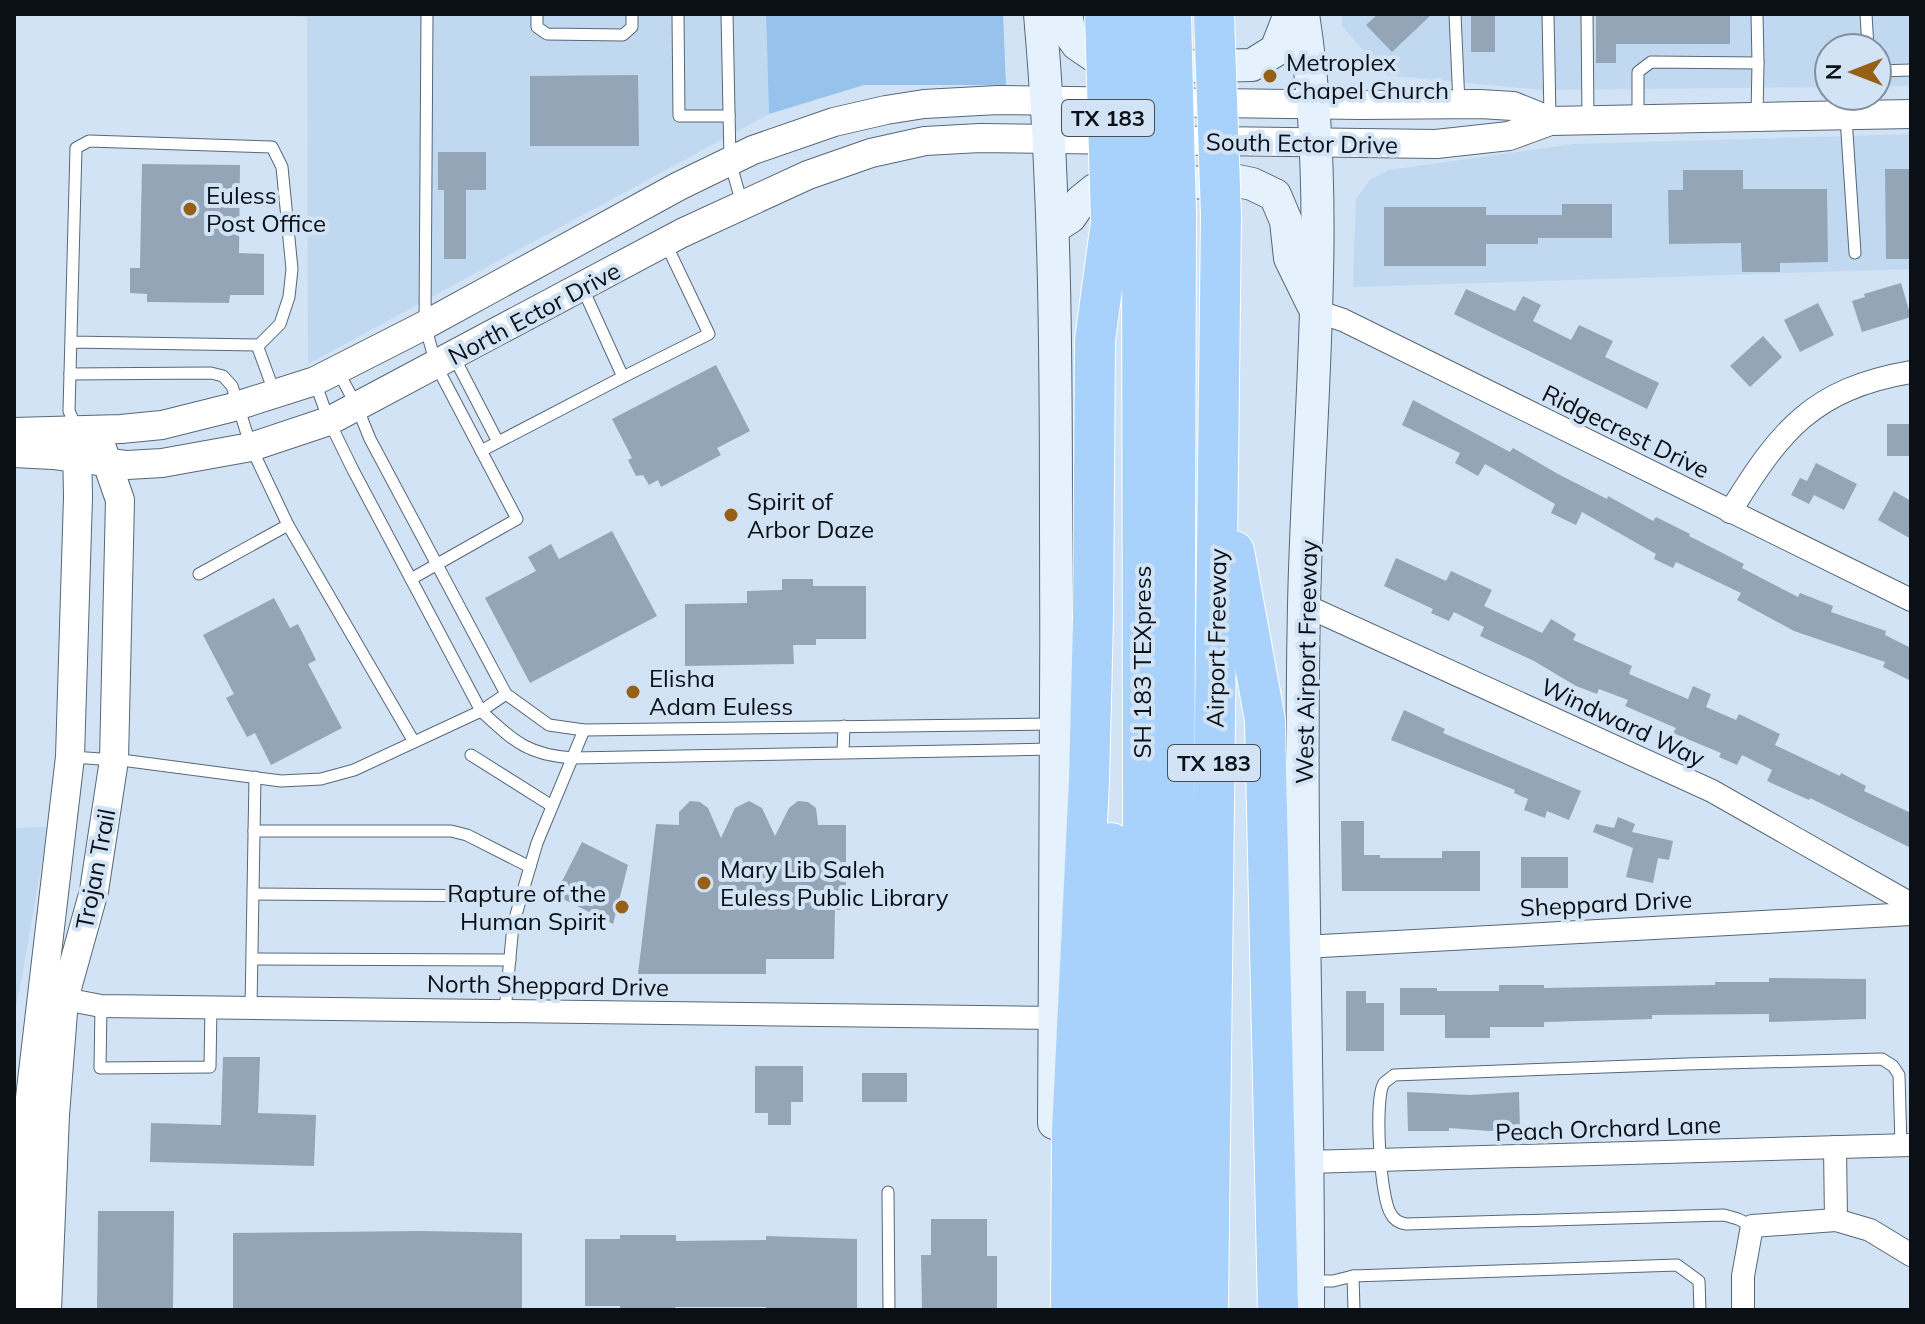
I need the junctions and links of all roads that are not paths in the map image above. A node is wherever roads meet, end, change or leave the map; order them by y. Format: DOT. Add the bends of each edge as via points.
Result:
graph roads {
  1 [pos="427,14"];
  2 [pos="537,14"];
  3 [pos="632,14"];
  4 [pos="678,14"];
  5 [pos="727,14"];
  6 [pos="1040,14"];
  7 [pos="1066,14"];
  8 [pos="1105,14"];
  9 [pos="1133,14"];
  10 [pos="1171,14"];
  11 [pos="1214,14"];
  12 [pos="1290,14"];
  13 [pos="1303,14"];
  14 [pos="1455,14"];
  15 [pos="1548,14"];
  16 [pos="1587,14"];
  17 [pos="1757,14"];
  18 [pos="1758,63"];
  19 [pos="1048,100"];
  20 [pos="1459,104"];
  21 [pos="1312,105"];
  22 [pos="1862,112"];
  23 [pos="1911,114"];
  24 [pos="729,116"];
  25 [pos="1757,117"];
  26 [pos="1588,120"];
  27 [pos="1638,120"];
  28 [pos="1550,121"];
  29 [pos="1050,139"];
  30 [pos="1315,144"];
  31 [pos="730,161"];
  32 [pos="743,205"];
  33 [pos="1143,218"];
  34 [pos="1053,228"];
  35 [pos="665,242"];
  36 [pos="565,248"];
  37 [pos="1855,253"];
  38 [pos="582,287"];
  39 [pos="1316,311"];
  40 [pos="425,325"];
  41 [pos="71,342"];
  42 [pos="257,345"];
  43 [pos="445,361"];
  44 [pos="1911,372"];
  45 [pos="70,374"];
  46 [pos="326,376"];
  47 [pos="623,377"];
  48 [pos="275,394"];
  49 [pos="236,406"];
  50 [pos="357,407"];
  51 [pos="329,421"];
  52 [pos="87,429"];
  53 [pos="14,432"];
  54 [pos="498,442"];
  55 [pos="251,447"];
  56 [pos="481,451"];
  57 [pos="14,453"];
  58 [pos="77,459"];
  59 [pos="1218,460"];
  60 [pos="106,461"];
  61 [pos="1730,512"];
  62 [pos="288,525"];
  63 [pos="437,565"];
  64 [pos="199,574"];
  65 [pos="411,579"];
  66 [pos="1911,600"];
  67 [pos="1304,605"];
  68 [pos="506,694"];
  69 [pos="481,711"];
  70 [pos="844,726"];
  71 [pos="584,730"];
  72 [pos="1057,736"];
  73 [pos="414,742"];
  74 [pos="843,752"];
  75 [pos="471,755"];
  76 [pos="70,757"];
  77 [pos="573,758"];
  78 [pos="114,760"];
  79 [pos="255,777"];
  80 [pos="552,806"];
  81 [pos="254,831"];
  82 [pos="530,867"];
  83 [pos="254,894"];
  84 [pos="521,896"];
  85 [pos="1911,904"];
  86 [pos="1911,914"];
  87 [pos="1303,947"];
  88 [pos="253,959"];
  89 [pos="510,960"];
  90 [pos="54,997"];
  91 [pos="101,1006"];
  92 [pos="211,1007"];
  93 [pos="251,1008"];
  94 [pos="505,1011"];
  95 [pos="1055,1018"];
  96 [pos="1906,1146"];
  97 [pos="1835,1147"];
  98 [pos="1380,1160"];
  99 [pos="1307,1162"];
  100 [pos="888,1192"];
  101 [pos="1836,1220"];
  102 [pos="1752,1226"];
  103 [pos="1911,1255"];
  104 [pos="1353,1276"];
  105 [pos="1308,1296"];
  106 [pos="25,1310"];
  107 [pos="47,1310"];
  108 [pos="889,1310"];
  109 [pos="1053,1310"];
  110 [pos="1071,1310"];
  111 [pos="1111,1310"];
  112 [pos="1144,1310"];
  113 [pos="1173,1310"];
  114 [pos="1208,1310"];
  115 [pos="1278,1310"];
  116 [pos="1354,1310"];
  117 [pos="1700,1310"];
  118 [pos="1743,1310"];
  1 -- 40 [label="lane"];
  2 -- 3 [label="lane" via="537,27 547,34 608,35 623,35 632,27"];
  4 -- 24 [label="lane" via="679,116"];
  5 -- 24 [label="lane"];
  6 -- 19 [label="main road"];
  7 -- 12 [label="main road" via="1077,44 1125,68 1252,65 1276,50"];
  8 -- 33 [label="highway, TX 183, bridge"];
  9 -- 33 [label="highway, SH 183 TEXpress, bridge"];
  10 -- 33 [label="highway, SH 183 TEXpress, bridge"];
  11 -- 59 [label="highway, Airport Freeway / TX 183, bridge" via="1221,216"];
  13 -- 21 [label="main road, West Airport Freeway"];
  14 -- 20 [label="lane"];
  15 -- 28 [label="lane"];
  16 -- 26 [label="lane"];
  17 -- 18 [label="lane"];
  18 -- 25 [label="lane"];
  18 -- 27 [label="lane" via="1651,62 1638,72"];
  19 -- 21 [label="street, South Ector Drive"];
  19 -- 29 [label="main road"];
  19 -- 31 [label="street, North Ector Drive" via="886,110 834,122"];
  20 -- 21 [label="street, South Ector Drive"];
  20 -- 28 [label="street, South Ector Drive" via="1513,106"];
  21 -- 30 [label="main road, West Airport Freeway"];
  22 -- 23 [label="street, South Ector Drive"];
  22 -- 25 [label="street, South Ector Drive"];
  22 -- 37 [label="lane"];
  24 -- 31 [label="lane"];
  25 -- 27 [label="street, South Ector Drive"];
  26 -- 27 [label="street, South Ector Drive"];
  26 -- 28 [label="street, South Ector Drive"];
  28 -- 30 [label="street, South Ector Drive" via="1509,136 1436,144"];
  29 -- 30 [label="street, South Ector Drive"];
  29 -- 32 [label="street, North Ector Drive" via="925,141 808,175"];
  29 -- 34 [label="main road"];
  30 -- 39 [label="main road, West Airport Freeway"];
  31 -- 32 [label="lane"];
  31 -- 36 [label="street, North Ector Drive"];
  32 -- 35 [label="street, North Ector Drive"];
  33 -- 110 [label="highway" via="1095,340 1093,618 1072,1132"];
  33 -- 111 [label="highway, TX 183"];
  33 -- 112 [label="highway, SH 183 TEXpress"];
  33 -- 113 [label="highway, SH 183 TEXpress"];
  34 -- 39 [label="main road" via="1096,189 1252,184 1275,195 1286,221 1290,258"];
  34 -- 72 [label="main road"];
  35 -- 38 [label="street, North Ector Drive"];
  35 -- 47 [label="lane" via="709,334"];
  36 -- 38 [label="street"];
  36 -- 40 [label="street, North Ector Drive"];
  38 -- 43 [label="street, North Ector Drive"];
  38 -- 47 [label="lane"];
  39 -- 61 [label="street, Ridgecrest Drive"];
  39 -- 67 [label="main road, West Airport Freeway"];
  40 -- 43 [label="lane"];
  40 -- 46 [label="street, North Ector Drive"];
  41 -- 42 [label="lane"];
  41 -- 42 [label="lane" via="76,148 89,141 272,147 282,167 292,269 280,324"];
  41 -- 45 [label="lane"];
  42 -- 48 [label="lane"];
  43 -- 50 [label="street, North Ector Drive"];
  43 -- 54 [label="lane"];
  43 -- 56 [label="lane"];
  44 -- 61 [label="street" via="1859,384 1815,408 1780,437"];
  45 -- 49 [label="lane" via="211,373 232,386"];
  45 -- 52 [label="lane" via="69,411"];
  46 -- 48 [label="street, North Ector Drive"];
  46 -- 50 [label="lane"];
  46 -- 51 [label="lane"];
  47 -- 54 [label="lane"];
  48 -- 49 [label="street, North Ector Drive"];
  49 -- 52 [label="street, North Ector Drive" via="162,425"];
  49 -- 55 [label="lane"];
  50 -- 51 [label="street, North Ector Drive"];
  50 -- 63 [label="lane"];
  51 -- 55 [label="street, North Ector Drive"];
  51 -- 65 [label="lane"];
  52 -- 53 [label="street, North Ector Drive"];
  52 -- 58 [label="street, Trojan Trail"];
  52 -- 60 [label="street, Trojan Trail"];
  54 -- 56 [label="lane"];
  55 -- 60 [label="street, North Ector Drive" via="162,463"];
  55 -- 62 [label="lane"];
  56 -- 63 [label="lane" via="517,519"];
  57 -- 58 [label="street, North Ector Drive"];
  58 -- 60 [label="street, North Ector Drive"];
  58 -- 76 [label="street, Trojan Trail"];
  59 -- 114 [label="highway, Airport Freeway / TX 183"];
  59 -- 115 [label="highway" via="1265,720"];
  60 -- 78 [label="street, Trojan Trail" via="120,500"];
  61 -- 66 [label="street, Ridgecrest Drive"];
  62 -- 64 [label="lane"];
  62 -- 73 [label="lane"];
  63 -- 65 [label="lane"];
  63 -- 68 [label="lane"];
  65 -- 69 [label="lane"];
  67 -- 85 [label="street, Windward Way" via="1712,791"];
  67 -- 87 [label="main road, West Airport Freeway"];
  68 -- 69 [label="lane"];
  68 -- 71 [label="lane" via="549,725"];
  69 -- 73 [label="lane"];
  69 -- 77 [label="lane" via="512,739 545,756"];
  70 -- 71 [label="lane"];
  70 -- 72 [label="lane"];
  70 -- 74 [label="lane"];
  71 -- 77 [label="lane"];
  72 -- 74 [label="lane"];
  72 -- 95 [label="main road"];
  73 -- 79 [label="lane" via="321,779"];
  74 -- 77 [label="lane"];
  75 -- 80 [label="lane"];
  76 -- 78 [label="lane"];
  76 -- 90 [label="street, Trojan Trail"];
  77 -- 80 [label="lane"];
  78 -- 79 [label="lane"];
  78 -- 90 [label="street, Trojan Trail" via="94,891"];
  79 -- 81 [label="lane"];
  80 -- 82 [label="lane"];
  81 -- 82 [label="lane" via="451,831"];
  81 -- 83 [label="lane"];
  82 -- 84 [label="lane"];
  83 -- 84 [label="lane"];
  83 -- 88 [label="lane"];
  84 -- 89 [label="lane"];
  86 -- 87 [label="street, Sheppard Drive"];
  87 -- 99 [label="main road, West Airport Freeway"];
  88 -- 89 [label="lane"];
  88 -- 93 [label="lane"];
  89 -- 94 [label="lane"];
  90 -- 91 [label="street, North Sheppard Drive"];
  90 -- 106 [label="street, Trojan Trail" via="28,1115"];
  90 -- 107 [label="street, Trojan Trail"];
  91 -- 92 [label="street, North Sheppard Drive"];
  91 -- 92 [label="lane" via="100,1068 210,1067"];
  92 -- 93 [label="street, North Sheppard Drive"];
  93 -- 94 [label="street, North Sheppard Drive"];
  94 -- 95 [label="street, North Sheppard Drive"];
  95 -- 109 [label="main road"];
  96 -- 97 [label="street, Peach Orchard Lane"];
  96 -- 98 [label="lane" via="1899,1075 1882,1059 1686,1064 1394,1075 1384,1083 1380,1101"];
  97 -- 98 [label="street, Peach Orchard Lane"];
  97 -- 101 [label="street"];
  98 -- 99 [label="street, Peach Orchard Lane"];
  98 -- 102 [label="lane" via="1384,1199 1391,1215 1406,1224 1724,1215"];
  99 -- 105 [label="main road, West Airport Freeway"];
  100 -- 108 [label="lane"];
  101 -- 102 [label="street"];
  101 -- 103 [label="street" via="1870,1230"];
  102 -- 118 [label="street"];
  104 -- 105 [label="lane"];
  104 -- 116 [label="lane"];
  104 -- 117 [label="lane" via="1677,1265 1699,1281"];
}
